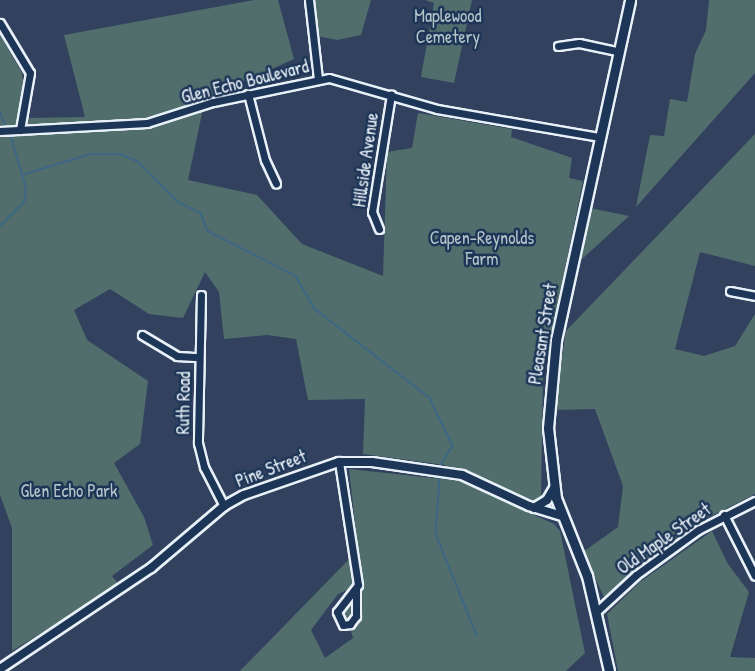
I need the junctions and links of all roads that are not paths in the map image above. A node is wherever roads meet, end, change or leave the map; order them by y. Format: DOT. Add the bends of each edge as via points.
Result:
graph roads {
  1 [pos="309,0"];
  2 [pos="630,0"];
  3 [pos="0,23"];
  4 [pos="558,46"];
  5 [pos="618,51"];
  6 [pos="318,79"];
  7 [pos="248,94"];
  8 [pos="391,95"];
  9 [pos="20,130"];
  10 [pos="0,131"];
  11 [pos="599,137"];
  12 [pos="276,184"];
  13 [pos="379,229"];
  14 [pos="730,291"];
  15 [pos="201,295"];
  16 [pos="755,296"];
  17 [pos="142,335"];
  18 [pos="199,357"];
  19 [pos="339,462"];
  20 [pos="554,488"];
  21 [pos="755,501"];
  22 [pos="224,506"];
  23 [pos="534,508"];
  24 [pos="724,515"];
  25 [pos="562,516"];
  26 [pos="755,576"];
  27 [pos="356,589"];
  28 [pos="596,612"];
  29 [pos="0,669"];
  30 [pos="609,671"];
  1 -- 6 [label="street"];
  2 -- 5 [label="main road, Pleasant Street"];
  3 -- 9 [label="street" via="30,73"];
  4 -- 5 [label="street" via="579,43"];
  5 -- 11 [label="main road, Pleasant Street"];
  6 -- 7 [label="street, Glen Echo Boulevard"];
  6 -- 8 [label="street, Glen Echo Boulevard" via="351,82"];
  7 -- 9 [label="street, Glen Echo Boulevard" via="147,123"];
  7 -- 12 [label="street"];
  8 -- 11 [label="street, Glen Echo Boulevard" via="437,109"];
  8 -- 13 [label="street, Hillside Avenue" via="372,212"];
  9 -- 10 [label="street, Glen Echo Boulevard"];
  11 -- 20 [label="main road, Pleasant Street" via="552,362 548,428"];
  14 -- 16 [label="street"];
  15 -- 18 [label="street, Ruth Road"];
  17 -- 18 [label="street" via="177,356"];
  18 -- 22 [label="street, Ruth Road" via="199,450"];
  19 -- 22 [label="street, Pine Street" via="244,495"];
  19 -- 23 [label="street, Pine Street" via="451,472"];
  19 -- 27 [label="street" via="356,556"];
  20 -- 23 [label="street" via="547,500"];
  20 -- 25 [label="main road, Pleasant Street"];
  21 -- 24 [label="street, Old Maple Street"];
  22 -- 29 [label="street, Pine Street" via="151,568"];
  23 -- 25 [label="street, Pine Street"];
  24 -- 26 [label="street"];
  24 -- 28 [label="street, Old Maple Street" via="636,575"];
  25 -- 28 [label="main road, Pleasant Street" via="587,576"];
  27 -- 27 [label="street" via="356,616 351,624 343,625 337,612"];
  28 -- 30 [label="main road, Pleasant Street"];
}
